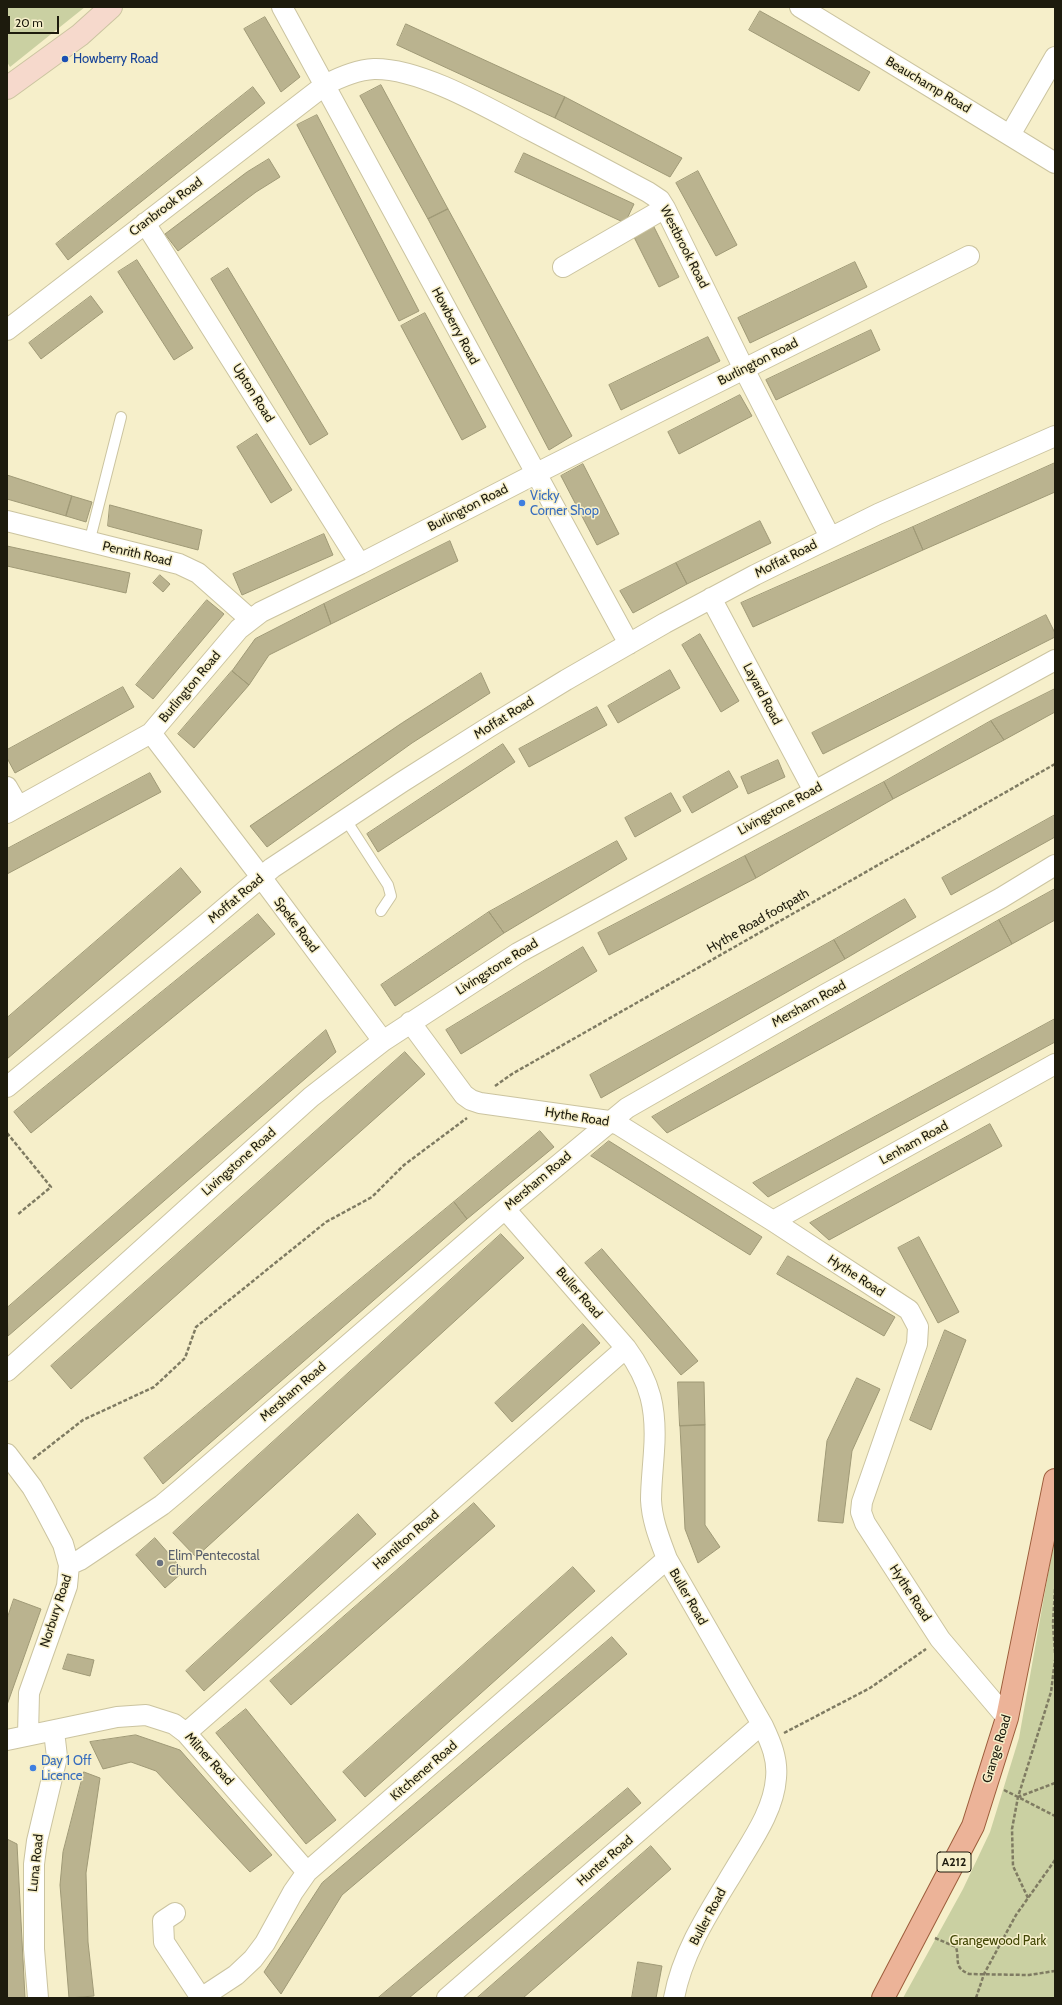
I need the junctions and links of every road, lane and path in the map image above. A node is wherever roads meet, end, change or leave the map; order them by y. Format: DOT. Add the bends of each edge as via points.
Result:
graph roads {
  1 [pos="111,7"];
  2 [pos="282,7"];
  3 [pos="800,7"];
  4 [pos="1055,57"];
  5 [pos="325,85"];
  6 [pos="7,88"];
  7 [pos="1010,135"];
  8 [pos="1055,163"];
  9 [pos="665,208"];
  10 [pos="145,223"];
  11 [pos="969,256"];
  12 [pos="563,267"];
  13 [pos="7,330"];
  14 [pos="744,369"];
  15 [pos="121,417"];
  16 [pos="1055,436"];
  17 [pos="535,474"];
  18 [pos="7,521"];
  19 [pos="830,537"];
  20 [pos="89,543"];
  21 [pos="360,564"];
  22 [pos="711,598"];
  23 [pos="250,619"];
  24 [pos="629,644"];
  25 [pos="1055,660"];
  26 [pos="150,733"];
  27 [pos="1055,764"];
  28 [pos="7,787"];
  29 [pos="814,791"];
  30 [pos="12,809"];
  31 [pos="346,820"];
  32 [pos="1055,865"];
  33 [pos="261,878"];
  34 [pos="381,911"];
  35 [pos="410,1022"];
  36 [pos="382,1041"];
  37 [pos="1055,1064"];
  38 [pos="7,1087"];
  39 [pos="476,1102"];
  40 [pos="609,1121"];
  41 [pos="7,1133"];
  42 [pos="505,1209"];
  43 [pos="16,1216"];
  44 [pos="773,1221"];
  45 [pos="626,1348"];
  46 [pos="7,1371"];
  47 [pos="7,1454"];
  48 [pos="20,1470"];
  49 [pos="1055,1480"];
  50 [pos="667,1560"];
  51 [pos="69,1565"];
  52 [pos="1055,1589"];
  53 [pos="940,1639"];
  54 [pos="1055,1653"];
  55 [pos="1055,1660"];
  56 [pos="1051,1692"];
  57 [pos="1055,1694"];
  58 [pos="1006,1718"];
  59 [pos="54,1731"];
  60 [pos="186,1733"];
  61 [pos="767,1733"];
  62 [pos="28,1735"];
  63 [pos="7,1740"];
  64 [pos="1055,1783"];
  65 [pos="1018,1797"];
  66 [pos="1055,1816"];
  67 [pos="1055,1860"];
  68 [pos="307,1872"];
  69 [pos="1028,1898"];
  70 [pos="175,1913"];
  71 [pos="935,1938"];
  72 [pos="1055,1971"];
  73 [pos="984,1974"];
  74 [pos="38,1998"];
  75 [pos="201,1998"];
  76 [pos="447,1998"];
  77 [pos="674,1998"];
  78 [pos="883,1998"];
  79 [pos="976,1998"];
  1 -- 6 [label="street" via="80,35"];
  2 -- 5 [label="street, Howberry Road"];
  3 -- 7 [label="street, Beauchamp Road"];
  4 -- 7 [label="street"];
  5 -- 9 [label="street, Westbrook Road" via="347,75 374,69 423,79 497,112 648,192 660,200"];
  5 -- 10 [label="street, Cranbrook Road"];
  5 -- 17 [label="street, Howberry Road"];
  7 -- 8 [label="street, Beauchamp Road"];
  9 -- 12 [label="street"];
  9 -- 14 [label="street, Westbrook Road"];
  10 -- 13 [label="street, Cranbrook Road"];
  10 -- 21 [label="street, Upton Road"];
  11 -- 14 [label="street, Burlington Road"];
  14 -- 17 [label="street, Burlington Road"];
  14 -- 19 [label="street, Westbrook Road"];
  15 -- 20 [label="lane"];
  16 -- 19 [label="street, Moffat Road"];
  17 -- 21 [label="street, Burlington Road"];
  17 -- 24 [label="street, Howberry Road"];
  18 -- 20 [label="street, Penrith Road"];
  19 -- 22 [label="street, Moffat Road"];
  20 -- 23 [label="street, Penrith Road" via="189,568 205,578"];
  21 -- 23 [label="street, Burlington Road"];
  22 -- 24 [label="street, Moffat Road"];
  22 -- 29 [label="street, Layard Road"];
  23 -- 26 [label="street, Burlington Road" via="233,635"];
  24 -- 31 [label="street, Moffat Road" via="489,727"];
  25 -- 29 [label="street, Livingstone Road"];
  26 -- 30 [label="street, Burlington Road"];
  26 -- 33 [label="street, Speke Road"];
  27 -- 39 [label="path, Hythe Road footpath" via="512,1074"];
  28 -- 30 [label="street"];
  29 -- 35 [label="street, Livingstone Road" via="518,953"];
  31 -- 33 [label="street, Moffat Road" via="272,868"];
  31 -- 34 [label="lane" via="388,885 391,896"];
  32 -- 40 [label="street, Mersham Road" via="1001,898 627,1108"];
  33 -- 36 [label="street, Speke Road"];
  33 -- 38 [label="street, Moffat Road"];
  35 -- 36 [label="street, Livingstone Road"];
  35 -- 39 [label="street, Hythe Road" via="464,1095"];
  36 -- 46 [label="street, Livingstone Road" via="311,1097"];
  37 -- 44 [label="street, Lenham Road"];
  39 -- 40 [label="street, Hythe Road"];
  39 -- 48 [label="path, Hythe Road footpath" via="466,1119 404,1165 372,1197 326,1222 196,1327 185,1358 154,1388 83,1420"];
  40 -- 42 [label="street, Mersham Road"];
  40 -- 44 [label="street, Hythe Road" via="627,1129"];
  41 -- 43 [label="path" via="51,1187"];
  42 -- 45 [label="street, Buller Road"];
  42 -- 51 [label="street, Mersham Road" via="180,1490 156,1509"];
  44 -- 53 [label="street, Hythe Road" via="909,1310 918,1327 917,1344 860,1512"];
  45 -- 50 [label="street, Buller Road" via="639,1365 653,1404 651,1500 655,1526"];
  45 -- 60 [label="street, Hamilton Road"];
  47 -- 48 [label="street, Norbury Road"];
  48 -- 51 [label="street, Norbury Road" via="55,1527"];
  49 -- 58 [label="main road, Grange Road / A212"];
  50 -- 61 [label="street, Buller Road"];
  50 -- 68 [label="street, Kitchener Road"];
  51 -- 62 [label="street, Norbury Road" via="67,1586 29,1693"];
  52 -- 54 [label="path"];
  53 -- 58 [label="street, Hythe Road"];
  53 -- 61 [label="path" via="870,1688"];
  55 -- 56 [label="path"];
  56 -- 57 [label="path"];
  56 -- 65 [label="path"];
  58 -- 78 [label="main road, Grange Road / A212" via="973,1826"];
  59 -- 60 [label="street, Milner Road" via="117,1717 146,1715 174,1724"];
  59 -- 62 [label="street, Milner Road"];
  59 -- 74 [label="street, Luna Road" via="57,1757 34,1864 33,1918"];
  60 -- 68 [label="street, Milner Road"];
  61 -- 76 [label="street, Hunter Road" via="754,1731"];
  61 -- 77 [label="street, Buller Road" via="776,1762 776,1779 768,1808 751,1843 696,1936"];
  62 -- 63 [label="street, Milner Road"];
  64 -- 65 [label="path"];
  65 -- 66 [label="path"];
  65 -- 69 [label="path" via="1012,1829 1013,1866"];
  67 -- 69 [label="path"];
  68 -- 75 [label="street, Kitchener Road" via="254,1959 236,1975"];
  69 -- 73 [label="path"];
  70 -- 75 [label="street" via="163,1921 163,1940"];
  71 -- 73 [label="path" via="956,1947 961,1970 969,1974"];
  72 -- 73 [label="path" via="1029,1975"];
  73 -- 79 [label="path"];
}
